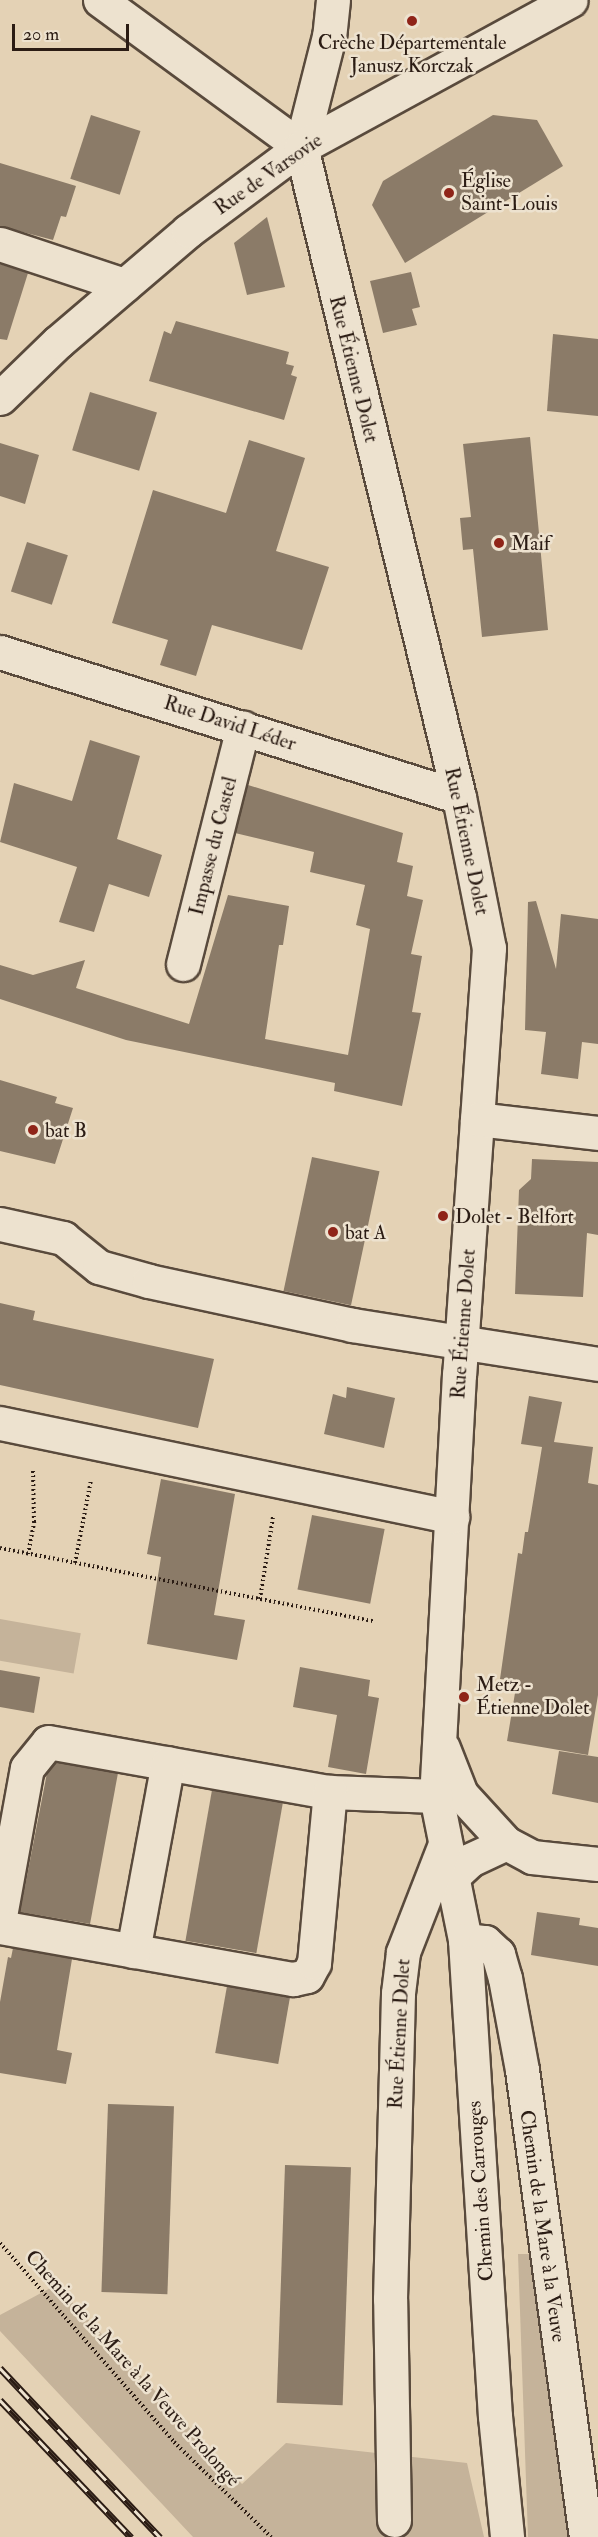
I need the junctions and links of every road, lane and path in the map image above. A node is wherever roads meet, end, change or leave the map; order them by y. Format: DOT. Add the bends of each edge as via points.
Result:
graph roads {
  1 [pos="100,0"];
  2 [pos="333,0"];
  3 [pos="571,0"];
  4 [pos="301,147"];
  5 [pos="0,244"];
  6 [pos="124,285"];
  7 [pos="0,398"];
  8 [pos="0,652"];
  9 [pos="243,727"];
  10 [pos="459,797"];
  11 [pos="183,964"];
  12 [pos="477,1119"];
  13 [pos="598,1133"];
  14 [pos="0,1224"];
  15 [pos="461,1342"];
  16 [pos="598,1364"];
  17 [pos="0,1423"];
  18 [pos="33,1430"];
  19 [pos="97,1443"];
  20 [pos="279,1481"];
  21 [pos="452,1517"];
  22 [pos="0,1548"];
  23 [pos="28,1554"];
  24 [pos="75,1563"];
  25 [pos="260,1599"];
  26 [pos="373,1621"];
  27 [pos="440,1741"];
  28 [pos="168,1763"];
  29 [pos="330,1792"];
  30 [pos="436,1796"];
  31 [pos="506,1843"];
  32 [pos="444,1847"];
  33 [pos="598,1864"];
  34 [pos="451,1878"];
  35 [pos="0,1916"];
  36 [pos="0,1927"];
  37 [pos="465,1940"];
  38 [pos="134,1952"];
  39 [pos="0,2243"];
  40 [pos="394,2520"];
  41 [pos="271,2537"];
  42 [pos="507,2537"];
  43 [pos="586,2537"];
  1 -- 4 [label="street"];
  2 -- 4 [label="street, Rue Étienne Dolet" via="329,36"];
  3 -- 4 [label="street, Rue de Varsovie"];
  4 -- 6 [label="street, Rue de Varsovie" via="188,231"];
  4 -- 10 [label="street, Rue Étienne Dolet"];
  5 -- 6 [label="street"];
  6 -- 7 [label="street, Rue de Varsovie"];
  8 -- 9 [label="street, Rue David Léder"];
  9 -- 10 [label="street, Rue David Léder"];
  9 -- 11 [label="street, Impasse du Castel"];
  10 -- 12 [label="street, Rue Étienne Dolet" via="489,948"];
  12 -- 13 [label="street"];
  12 -- 15 [label="street, Rue Étienne Dolet"];
  14 -- 15 [label="street" via="63,1238 99,1268 149,1281 352,1325"];
  15 -- 16 [label="street"];
  15 -- 21 [label="street, Rue Étienne Dolet"];
  17 -- 18 [label="street"];
  18 -- 19 [label="street"];
  18 -- 23 [label="path" via="34,1522"];
  19 -- 20 [label="street"];
  19 -- 24 [label="path"];
  20 -- 21 [label="street"];
  20 -- 25 [label="path"];
  21 -- 27 [label="street, Rue Étienne Dolet"];
  22 -- 23 [label="path"];
  23 -- 24 [label="path"];
  24 -- 25 [label="path"];
  25 -- 26 [label="path"];
  27 -- 30 [label="street, Rue Étienne Dolet"];
  27 -- 31 [label="street" via="461,1794"];
  28 -- 29 [label="street"];
  28 -- 35 [label="street" via="48,1742 27,1768"];
  28 -- 38 [label="street"];
  29 -- 30 [label="street"];
  29 -- 38 [label="street" via="314,1963 307,1976 293,1979"];
  30 -- 32 [label="street, Rue Étienne Dolet"];
  31 -- 33 [label="street" via="532,1857"];
  31 -- 34 [label="street" via="470,1860"];
  32 -- 34 [label="street, Chemin des Carrouges"];
  32 -- 40 [label="street, Rue Étienne Dolet" via="403,1952 398,1993 390,2299"];
  34 -- 37 [label="street, Chemin des Carrouges"];
  36 -- 38 [label="street"];
  37 -- 42 [label="street, Chemin des Carrouges" via="495,2416"];
  37 -- 43 [label="street, Chemin de la Mare à la Veuve" via="485,1942 498,1954 505,1978 522,2070"];
  39 -- 41 [label="path, Chemin de la Mare à la Veuve Prolongé" via="174,2442"];
}
